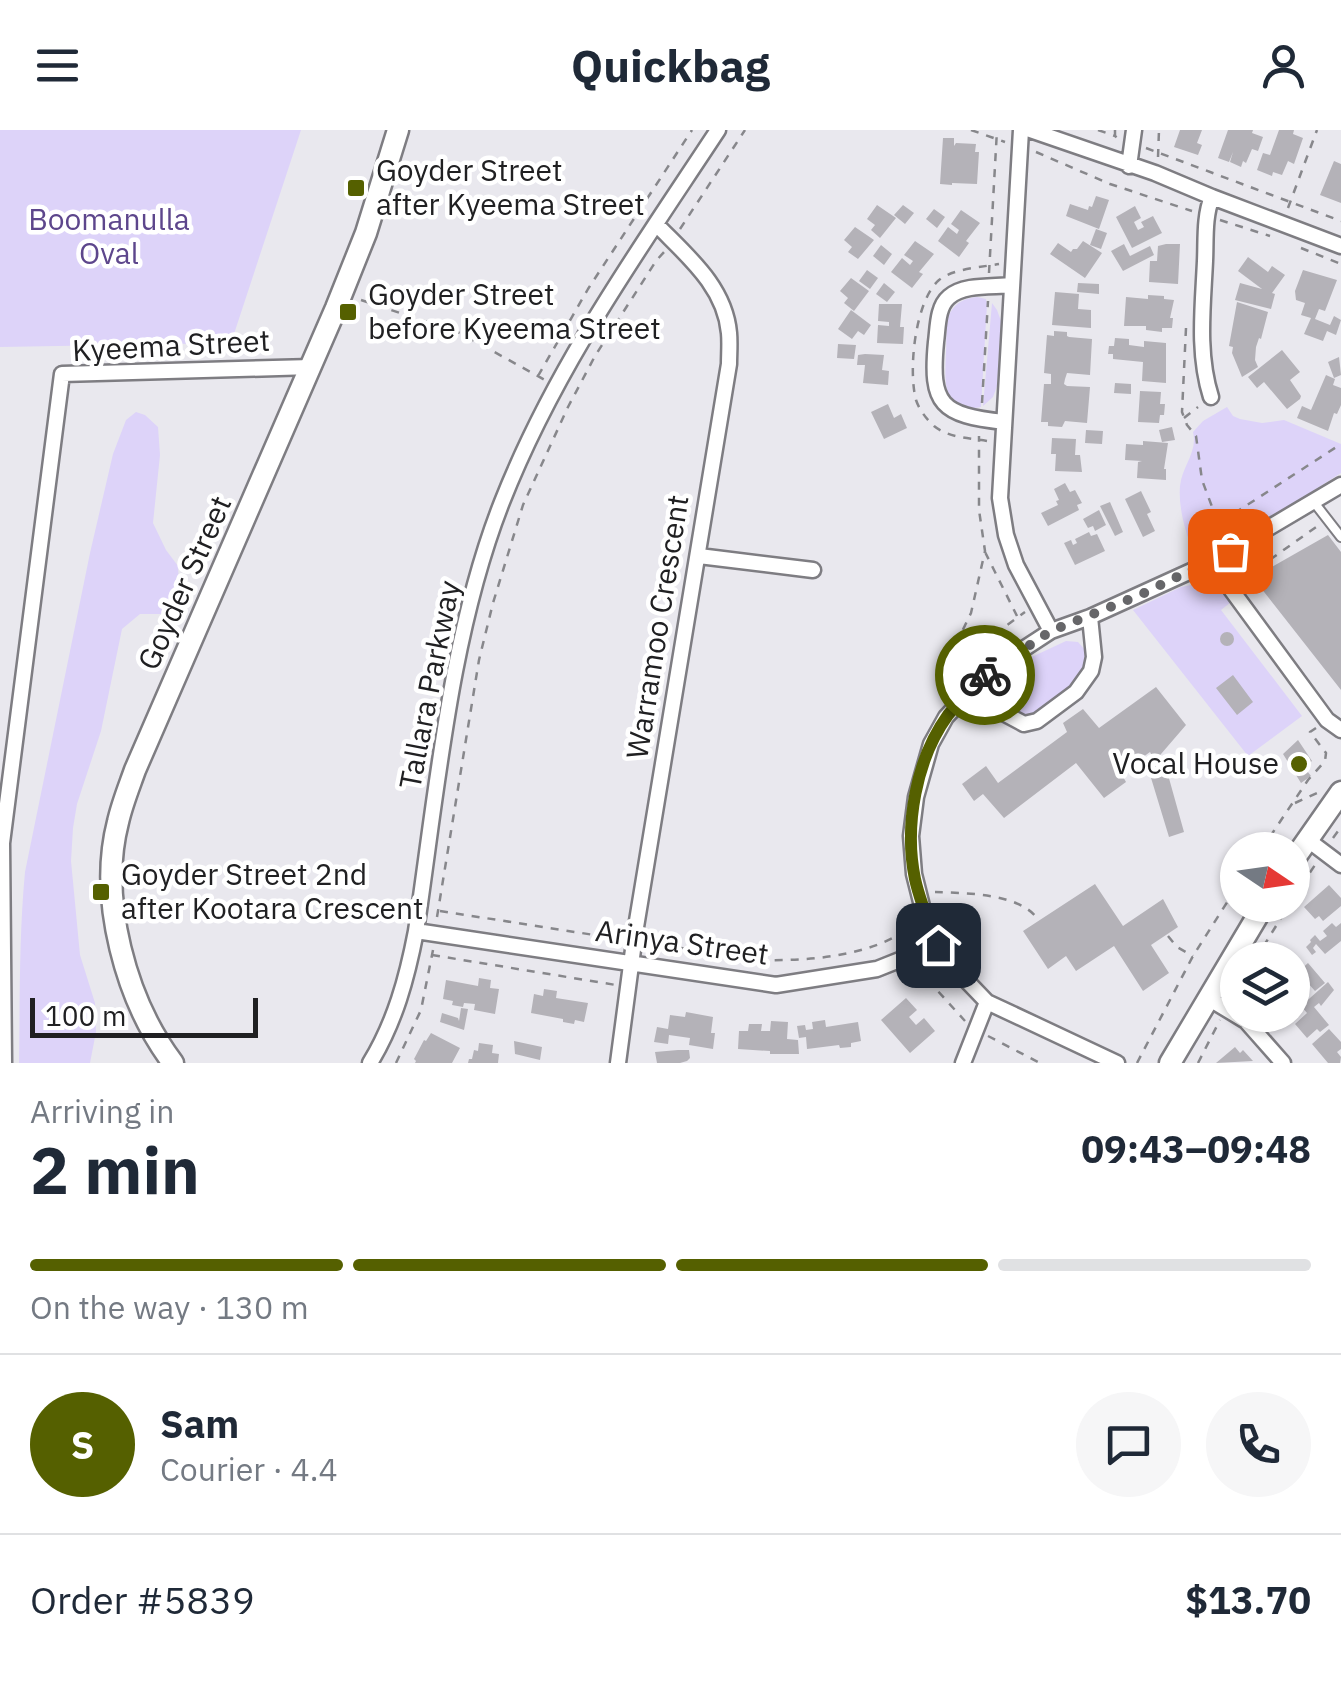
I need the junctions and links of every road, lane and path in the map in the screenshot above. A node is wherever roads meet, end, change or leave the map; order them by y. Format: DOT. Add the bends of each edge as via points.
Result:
graph roads {
  1 [pos="398,130"];
  2 [pos="692,130"];
  3 [pos="718,130"];
  4 [pos="745,130"];
  5 [pos="971,130"];
  6 [pos="998,130"];
  7 [pos="1030,130"];
  8 [pos="1098,130"];
  9 [pos="1115,130"];
  10 [pos="1317,130"];
  11 [pos="1114,136"];
  12 [pos="1133,137"];
  13 [pos="1020,138"];
  14 [pos="996,139"];
  15 [pos="1129,166"];
  16 [pos="1212,197"];
  17 [pos="1290,202"];
  18 [pos="1208,216"];
  19 [pos="1341,221"];
  20 [pos="656,224"];
  21 [pos="1283,224"];
  22 [pos="673,242"];
  23 [pos="1292,244"];
  24 [pos="1341,246"];
  25 [pos="1341,264"];
  26 [pos="1011,285"];
  27 [pos="988,287"];
  28 [pos="360,300"];
  29 [pos="1187,316"];
  30 [pos="312,367"];
  31 [pos="1211,397"];
  32 [pos="1184,418"];
  33 [pos="980,419"];
  34 [pos="1004,422"];
  35 [pos="1341,444"];
  36 [pos="1341,485"];
  37 [pos="1313,502"];
  38 [pos="1327,520"];
  39 [pos="1218,524"];
  40 [pos="1341,537"];
  41 [pos="1230,551"];
  42 [pos="985,552"];
  43 [pos="699,556"];
  44 [pos="1210,562"];
  45 [pos="814,570"];
  46 [pos="1238,582"];
  47 [pos="1036,604"];
  48 [pos="1090,617"];
  49 [pos="1017,618"];
  50 [pos="1051,631"];
  51 [pos="966,694"];
  52 [pos="1341,730"];
  53 [pos="1310,732"];
  54 [pos="1341,792"];
  55 [pos="1317,793"];
  56 [pos="1292,804"];
  57 [pos="1273,832"];
  58 [pos="1316,845"];
  59 [pos="1310,849"];
  60 [pos="1310,859"];
  61 [pos="1341,865"];
  62 [pos="919,894"];
  63 [pos="438,910"];
  64 [pos="1220,913"];
  65 [pos="1037,918"];
  66 [pos="1256,922"];
  67 [pos="416,931"];
  68 [pos="435,934"];
  69 [pos="1168,936"];
  70 [pos="634,941"];
  71 [pos="938,945"];
  72 [pos="432,955"];
  73 [pos="911,956"];
  74 [pos="1193,956"];
  75 [pos="630,964"];
  76 [pos="627,987"];
  77 [pos="987,1002"];
  78 [pos="1217,1003"];
  79 [pos="976,1032"];
  80 [pos="4,1063"];
  81 [pos="173,1063"];
  82 [pos="370,1063"];
  83 [pos="396,1063"];
  84 [pos="618,1063"];
  85 [pos="963,1063"];
  86 [pos="1040,1063"];
  87 [pos="1117,1063"];
  88 [pos="1136,1063"];
  89 [pos="1170,1063"];
  90 [pos="1198,1063"];
  91 [pos="1283,1063"];
  1 -- 30 [label="street, Goyder Street" via="366,233"];
  2 -- 28 [label="path" via="538,376 460,332"];
  3 -- 20 [label="street, Tallara Parkway"];
  4 -- 22 [label="path"];
  5 -- 14 [label="path"];
  6 -- 14 [label="path"];
  7 -- 15 [label="street"];
  8 -- 11 [label="path"];
  9 -- 11 [label="path"];
  10 -- 17 [label="path"];
  11 -- 12 [label="path"];
  12 -- 15 [label="street"];
  12 -- 17 [label="path"];
  13 -- 14 [label="path"];
  13 -- 18 [label="path" via="1110,184"];
  13 -- 26 [label="street"];
  14 -- 27 [label="path"];
  15 -- 16 [label="street"];
  16 -- 18 [label="street"];
  16 -- 21 [label="street"];
  17 -- 19 [label="path"];
  17 -- 21 [label="path"];
  18 -- 21 [label="path" via="1276,238"];
  18 -- 31 [label="street" via="1202,346"];
  20 -- 22 [label="street, Warramoo Crescent"];
  20 -- 67 [label="street, Tallara Parkway" via="587,328 502,502 458,652"];
  21 -- 24 [label="street"];
  22 -- 43 [label="street, Warramoo Crescent" via="717,294 729,329"];
  22 -- 63 [label="path" via="596,356 523,506 479,660"];
  23 -- 25 [label="path"];
  26 -- 27 [label="street"];
  26 -- 34 [label="street"];
  27 -- 33 [label="path"];
  27 -- 33 [label="street" via="949,296 939,314 933,376 947,405"];
  29 -- 32 [label="path"];
  30 -- 80 [label="street, Kyeema Street" via="62,374 2,843"];
  30 -- 81 [label="street, Goyder Street" via="117,824 111,873 122,953 136,999"];
  31 -- 32 [label="path"];
  32 -- 39 [label="path" via="1196,436"];
  33 -- 34 [label="street"];
  33 -- 42 [label="path"];
  34 -- 47 [label="street" via="1000,498 1006,535"];
  35 -- 39 [label="path"];
  36 -- 37 [label="street"];
  37 -- 38 [label="lane"];
  37 -- 41 [label="street"];
  38 -- 40 [label="lane"];
  38 -- 46 [label="path"];
  39 -- 41 [label="path"];
  41 -- 44 [label="street"];
  42 -- 49 [label="path"];
  42 -- 49 [label="path" via="972,613 942,673"];
  43 -- 45 [label="street"];
  43 -- 70 [label="street, Warramoo Crescent"];
  44 -- 48 [label="street"];
  44 -- 52 [label="street"];
  47 -- 49 [label="path"];
  47 -- 50 [label="street"];
  48 -- 50 [label="street"];
  48 -- 51 [label="street" via="1090,671 1076,692 1037,722 1024,724"];
  50 -- 51 [label="street"];
  51 -- 62 [label="street" via="946,717 922,772 911,836"];
  53 -- 56 [label="path" via="1325,760"];
  54 -- 58 [label="street"];
  55 -- 56 [label="path"];
  56 -- 57 [label="path"];
  58 -- 59 [label="street"];
  58 -- 60 [label="path"];
  58 -- 61 [label="street"];
  62 -- 65 [label="path" via="998,898"];
  62 -- 71 [label="street"];
  63 -- 68 [label="path"];
  63 -- 70 [label="path"];
  64 -- 74 [label="path"];
  66 -- 78 [label="street"];
  67 -- 68 [label="street, Arinya Street"];
  67 -- 82 [label="street, Tallara Parkway" via="393,1020"];
  68 -- 72 [label="path"];
  68 -- 75 [label="street, Arinya Street"];
  69 -- 74 [label="path"];
  70 -- 73 [label="path" via="781,961 847,952 900,934"];
  70 -- 75 [label="street, Warramoo Crescent"];
  71 -- 73 [label="street, Arinya Street"];
  71 -- 77 [label="street"];
  72 -- 76 [label="path"];
  72 -- 83 [label="path" via="421,1010"];
  73 -- 75 [label="street, Arinya Street" via="776,985"];
  73 -- 79 [label="path"];
  74 -- 88 [label="path"];
  75 -- 76 [label="street, Warramoo Crescent"];
  76 -- 84 [label="street, Warramoo Crescent"];
  77 -- 79 [label="street"];
  77 -- 87 [label="street"];
  78 -- 89 [label="street"];
  78 -- 90 [label="path"];
  78 -- 91 [label="street" via="1246,1021"];
  79 -- 85 [label="street"];
  79 -- 86 [label="path"];
}
